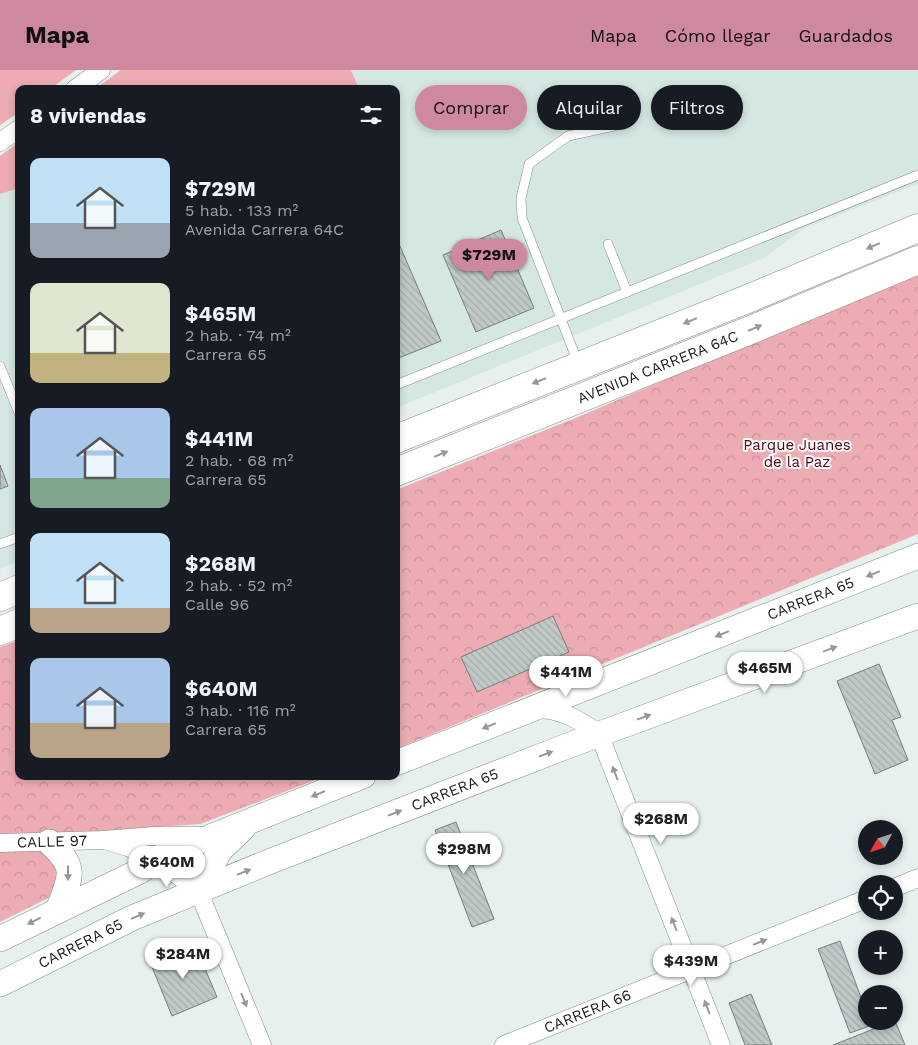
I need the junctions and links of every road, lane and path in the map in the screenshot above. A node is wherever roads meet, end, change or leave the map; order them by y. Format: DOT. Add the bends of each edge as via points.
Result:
graph roads {
  1 [pos="101,70"];
  2 [pos="80,85"];
  3 [pos="596,130"];
  4 [pos="15,131"];
  5 [pos="1,140"];
  6 [pos="918,175"];
  7 [pos="918,228"];
  8 [pos="608,244"];
  9 [pos="918,260"];
  10 [pos="627,292"];
  11 [pos="560,319"];
  12 [pos="0,366"];
  13 [pos="579,366"];
  14 [pos="400,383"];
  15 [pos="15,402"];
  16 [pos="400,436"];
  17 [pos="400,470"];
  18 [pos="15,538"];
  19 [pos="0,544"];
  20 [pos="918,556"];
  21 [pos="15,590"];
  22 [pos="0,596"];
  23 [pos="918,616"];
  24 [pos="15,625"];
  25 [pos="0,631"];
  26 [pos="522,713"];
  27 [pos="599,734"];
  28 [pos="400,761"];
  29 [pos="353,780"];
  30 [pos="252,820"];
  31 [pos="214,836"];
  32 [pos="104,840"];
  33 [pos="49,842"];
  34 [pos="0,843"];
  35 [pos="155,859"];
  36 [pos="918,878"];
  37 [pos="903,884"];
  38 [pos="198,890"];
  39 [pos="858,902"];
  40 [pos="58,910"];
  41 [pos="0,938"];
  42 [pos="692,969"];
  43 [pos="0,984"];
  44 [pos="262,1045"];
  45 [pos="504,1045"];
  46 [pos="722,1045"];
  1 -- 2 [label="street"];
  3 -- 11 [label="lane" via="568,136 529,164 520,198 522,218"];
  4 -- 5 [label="street"];
  6 -- 10 [label="lane"];
  7 -- 13 [label="main road, AVENIDA CARRERA 64C, one-way"];
  8 -- 10 [label="lane"];
  17 -- 9 [label="main road, AVENIDA CARRERA 64C, one-way"];
  10 -- 11 [label="lane"];
  11 -- 13 [label="lane"];
  11 -- 14 [label="lane"];
  12 -- 15 [label="lane"];
  13 -- 16 [label="main road, AVENIDA CARRERA 64C, one-way"];
  18 -- 19 [label="lane"];
  20 -- 26 [label="main road, CARRERA 65, one-way"];
  21 -- 22 [label="main road"];
  27 -- 23 [label="main road, CARRERA 65, one-way"];
  24 -- 25 [label="main road"];
  26 -- 27 [label="street" via="537,709 560,713"];
  26 -- 28 [label="main road, CARRERA 65, one-way"];
  38 -- 27 [label="main road, CARRERA 65, one-way"];
  42 -- 27 [label="street, one-way"];
  29 -- 30 [label="main road, one-way"];
  30 -- 31 [label="main road"];
  30 -- 38 [label="main road" via="220,850"];
  31 -- 32 [label="street, CALLE 97"];
  31 -- 35 [label="main road"];
  32 -- 33 [label="street, CALLE 97"];
  32 -- 35 [label="street, CALLE 97"];
  33 -- 34 [label="street, CALLE 97"];
  33 -- 40 [label="main road, one-way" via="63,854 70,873"];
  35 -- 38 [label="street, CALLE 97"];
  35 -- 40 [label="main road" via="140,871"];
  36 -- 37 [label="street"];
  43 -- 38 [label="main road, CARRERA 65, one-way" via="132,918"];
  38 -- 44 [label="street, one-way"];
  42 -- 39 [label="street, CARRERA 66, one-way"];
  40 -- 41 [label="main road, one-way"];
  42 -- 45 [label="street, CARRERA 66"];
  46 -- 42 [label="street, one-way"];
}
